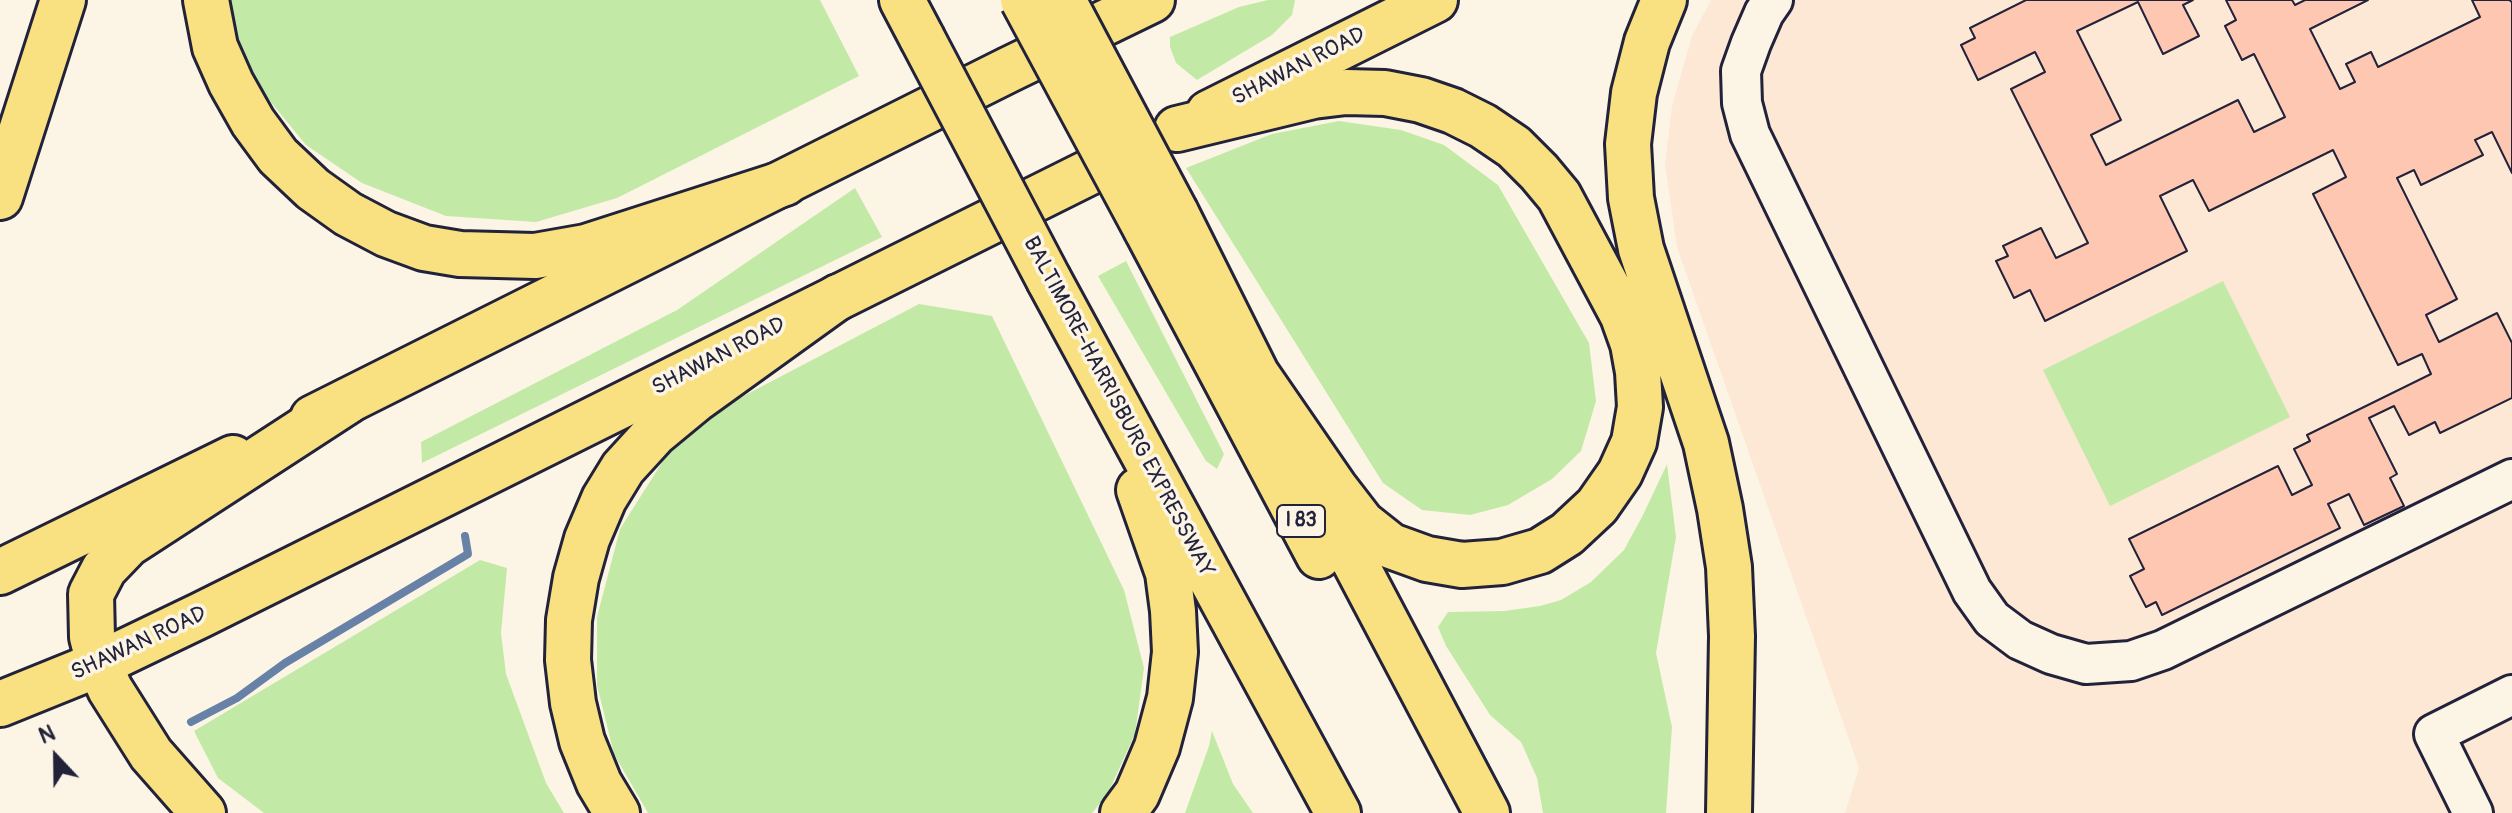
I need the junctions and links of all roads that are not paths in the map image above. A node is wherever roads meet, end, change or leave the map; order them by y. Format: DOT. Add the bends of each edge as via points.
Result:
graph roads {
  1 [pos="63,0"];
  2 [pos="206,0"];
  3 [pos="902,0"];
  4 [pos="1023,0"];
  5 [pos="1063,0"];
  6 [pos="1152,0"];
  7 [pos="1414,0"];
  8 [pos="1435,0"];
  9 [pos="1664,0"];
  10 [pos="1773,0"];
  11 [pos="1334,50"];
  12 [pos="1177,129"];
  13 [pos="785,183"];
  14 [pos="0,197"];
  15 [pos="1161,221"];
  16 [pos="838,297"];
  17 [pos="1092,359"];
  18 [pos="1253,369"];
  19 [pos="348,401"];
  20 [pos="2512,479"];
  21 [pos="0,572"];
  22 [pos="99,664"];
  23 [pos="2512,695"];
  24 [pos="0,704"];
  25 [pos="203,813"];
  26 [pos="617,813"];
  27 [pos="1123,813"];
  28 [pos="1338,813"];
  29 [pos="1454,813"];
  30 [pos="1487,813"];
  31 [pos="1729,813"];
  32 [pos="2473,813"];
  1 -- 14 [label="main road"];
  2 -- 13 [label="main road" via="215,47 231,83 278,156 348,214 424,248 535,256 586,247"];
  3 -- 17 [label="main road, BALTIMORE-HARRISBURG EXPRESSWAY, bridge"];
  4 -- 15 [label="main road, I 83, bridge"];
  5 -- 15 [label="main road, bridge"];
  6 -- 13 [label="main road"];
  7 -- 11 [label="main road"];
  8 -- 11 [label="main road, SHAWAN ROAD"];
  9 -- 31 [label="main road" via="1634,93 1628,144 1631,198 1641,249 1706,443 1720,509 1732,636"];
  10 -- 20 [label="lane" via="1741,71 1750,134 1972,591 1992,619 2020,640 2086,664 2131,661"];
  11 -- 12 [label="main road, SHAWAN ROAD"];
  12 -- 16 [label="main road, SHAWAN ROAD"];
  12 -- 18 [label="main road" via="1346,92 1421,100 1483,126 1514,147 1559,196 1623,316 1633,344 1640,407 1634,442 1620,473 1597,506 1567,534 1540,551 1502,562 1462,565 1391,546 1362,523"];
  13 -- 19 [label="main road"];
  15 -- 18 [label="main road"];
  15 -- 29 [label="main road, I 83"];
  16 -- 22 [label="main road, SHAWAN ROAD"];
  16 -- 26 [label="main road" via="655,433 604,499 574,592 568,660 582,741"];
  17 -- 27 [label="main road" via="1168,573 1173,611 1170,698 1157,747"];
  17 -- 28 [label="main road, BALTIMORE-HARRISBURG EXPRESSWAY"];
  18 -- 30 [label="main road"];
  19 -- 21 [label="main road"];
  19 -- 22 [label="main road" via="128,544 104,569 91,594"];
  22 -- 24 [label="main road, SHAWAN ROAD"];
  22 -- 25 [label="main road" via="151,754"];
  23 -- 32 [label="lane" via="2434,734"];
}
